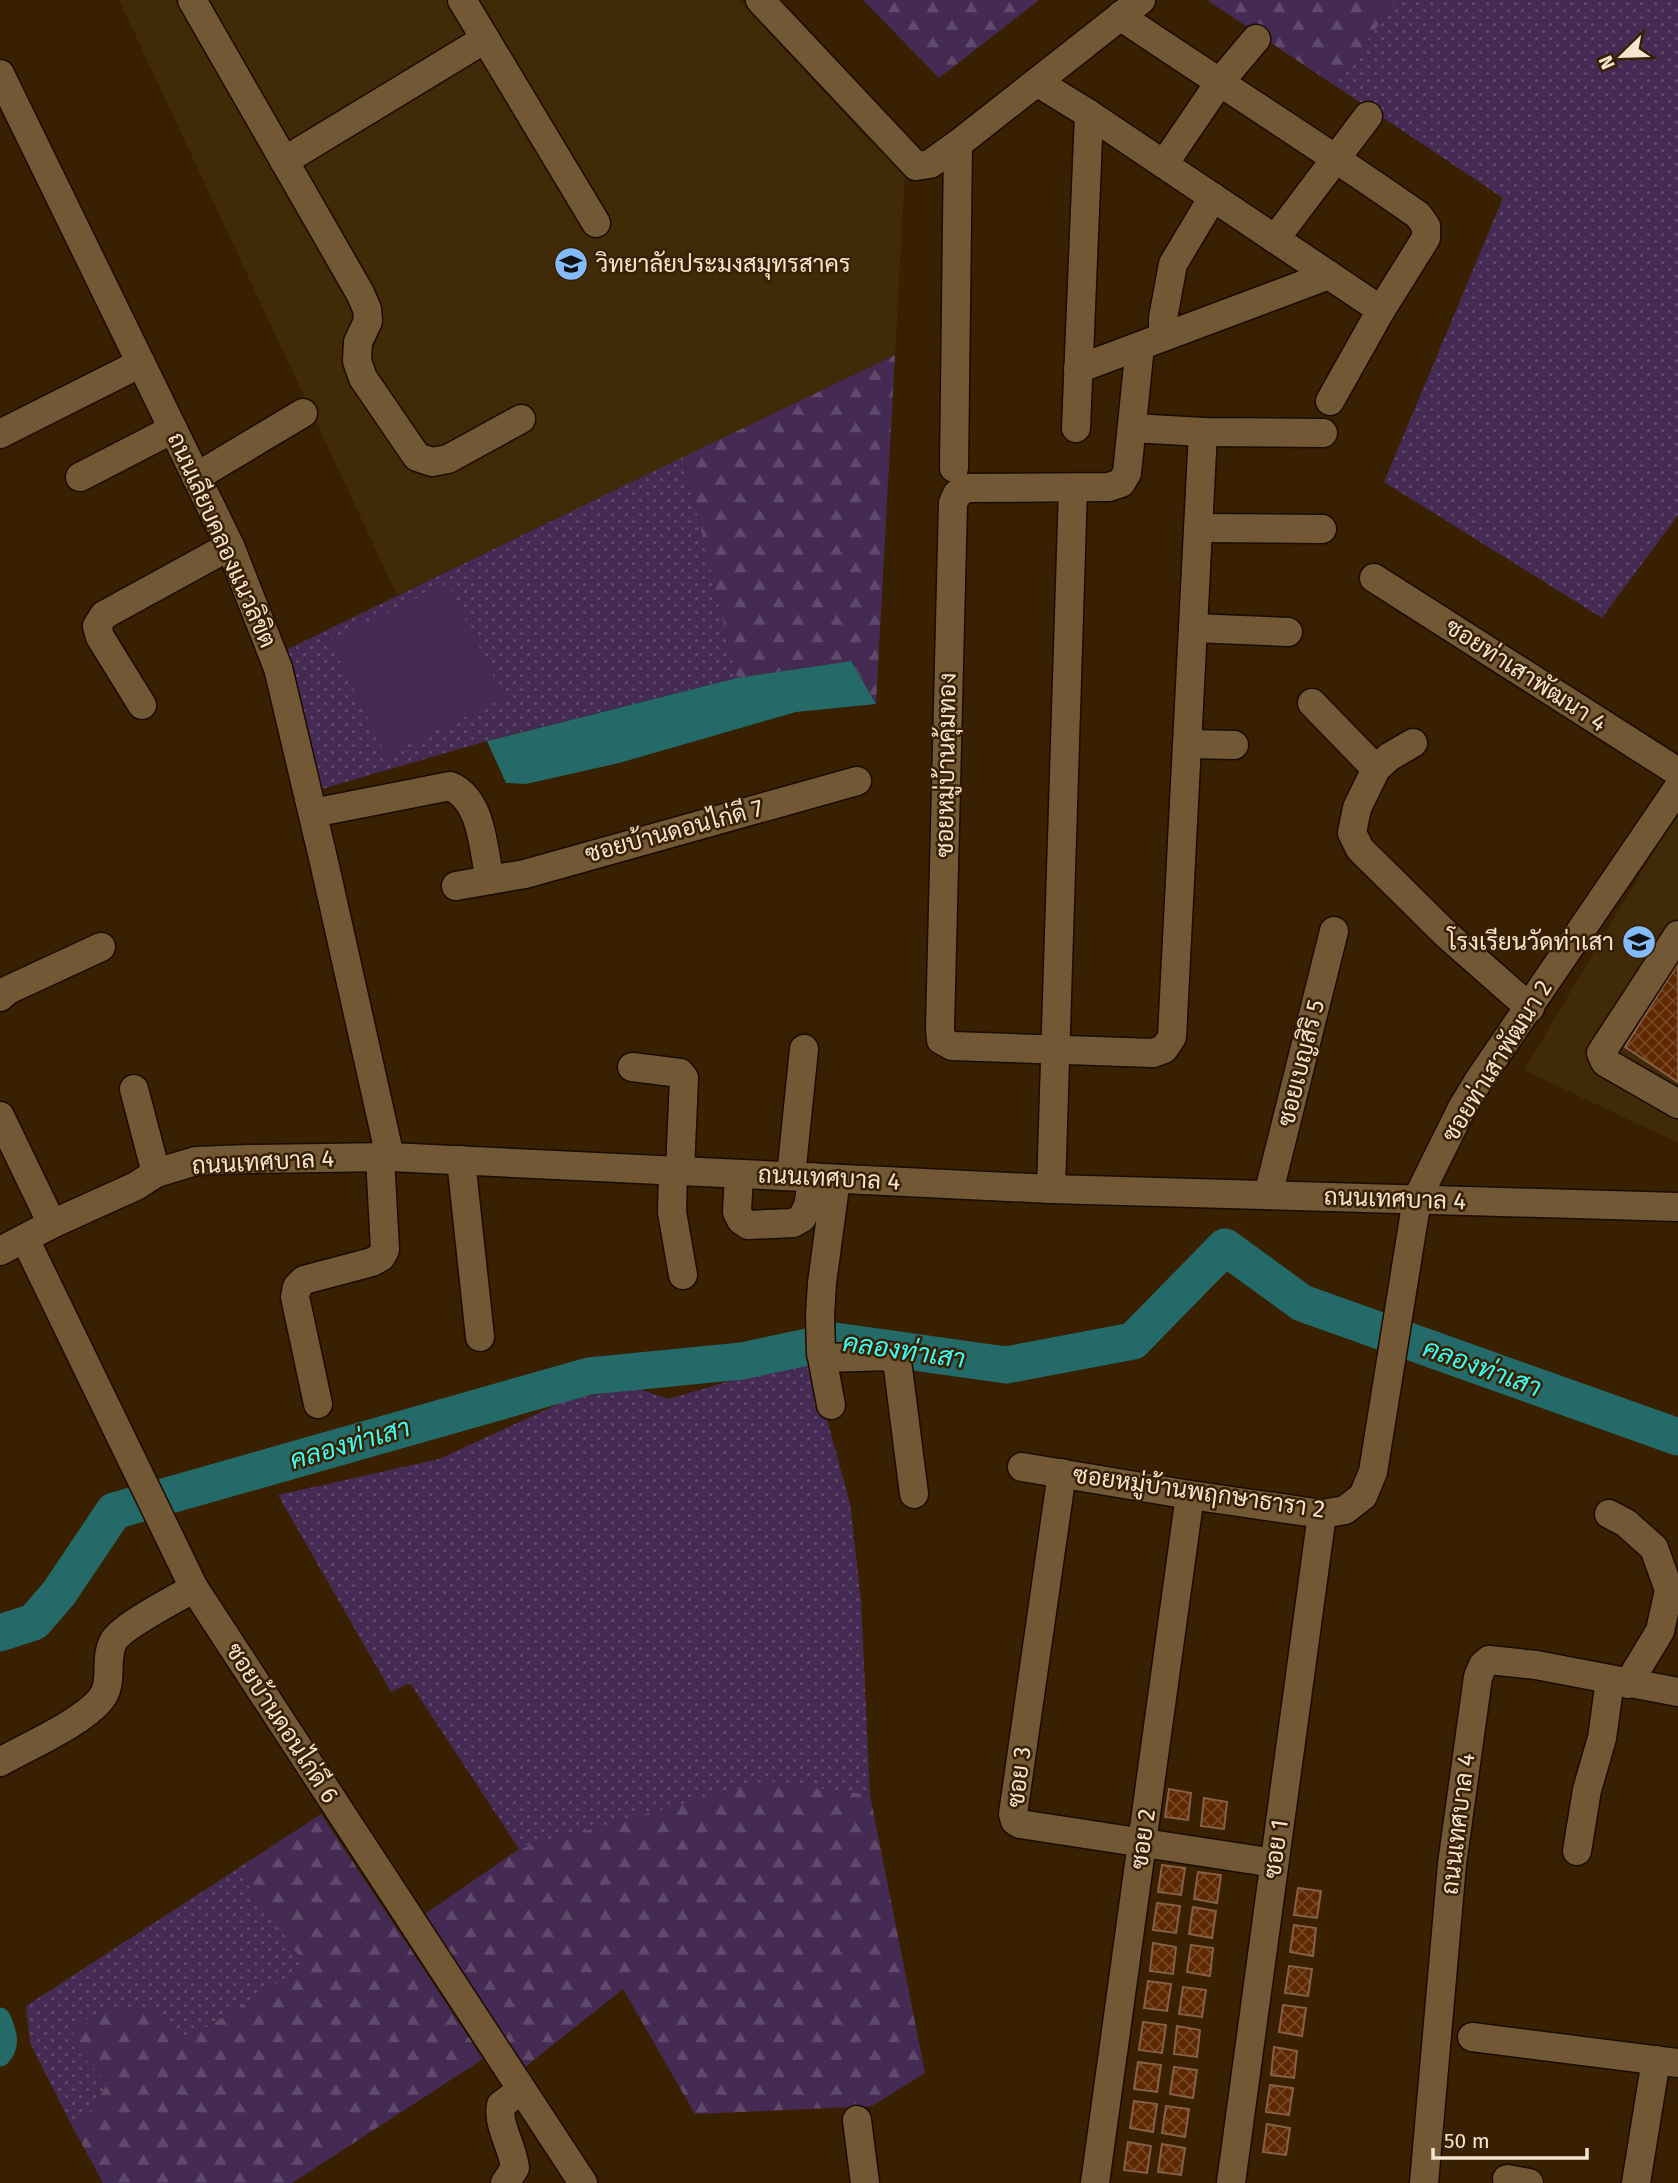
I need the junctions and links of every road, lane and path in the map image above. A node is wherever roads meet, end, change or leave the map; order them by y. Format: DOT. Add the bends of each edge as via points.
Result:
graph roads {
  1 [pos="192,0"];
  2 [pos="462,0"];
  3 [pos="760,0"];
  4 [pos="1130,8"];
  5 [pos="485,39"];
  6 [pos="1256,39"];
  7 [pos="0,74"];
  8 [pos="1037,82"];
  9 [pos="1219,83"];
  10 [pos="1089,114"];
  11 [pos="1368,116"];
  12 [pos="958,144"];
  13 [pos="1336,157"];
  14 [pos="284,161"];
  15 [pos="1164,164"];
  16 [pos="1213,197"];
  17 [pos="596,223"];
  18 [pos="1275,239"];
  19 [pos="1329,275"];
  20 [pos="1381,310"];
  21 [pos="1151,341"];
  22 [pos="141,363"];
  23 [pos="1078,369"];
  24 [pos="1330,401"];
  25 [pos="303,413"];
  26 [pos="521,419"];
  27 [pos="1076,428"];
  28 [pos="1132,428"];
  29 [pos="173,429"];
  30 [pos="1203,432"];
  31 [pos="1323,433"];
  32 [pos="0,434"];
  33 [pos="954,468"];
  34 [pos="80,477"];
  35 [pos="196,477"];
  36 [pos="1073,488"];
  37 [pos="1199,528"];
  38 [pos="1322,529"];
  39 [pos="230,546"];
  40 [pos="1374,578"];
  41 [pos="1194,628"];
  42 [pos="1288,632"];
  43 [pos="1312,703"];
  44 [pos="142,705"];
  45 [pos="1413,743"];
  46 [pos="1188,744"];
  47 [pos="1234,745"];
  48 [pos="1376,769"];
  49 [pos="1678,772"];
  50 [pos="857,781"];
  51 [pos="1678,788"];
  52 [pos="313,813"];
  53 [pos="491,880"];
  54 [pos="456,886"];
  55 [pos="1334,931"];
  56 [pos="1678,935"];
  57 [pos="101,947"];
  58 [pos="0,997"];
  59 [pos="1530,1008"];
  60 [pos="804,1049"];
  61 [pos="1054,1050"];
  62 [pos="632,1067"];
  63 [pos="134,1089"];
  64 [pos="1678,1104"];
  65 [pos="0,1116"];
  66 [pos="385,1157"];
  67 [pos="461,1160"];
  68 [pos="676,1171"];
  69 [pos="156,1173"];
  70 [pos="739,1174"];
  71 [pos="813,1177"];
  72 [pos="1051,1189"];
  73 [pos="1268,1195"];
  74 [pos="1417,1199"];
  75 [pos="1678,1207"];
  76 [pos="52,1224"];
  77 [pos="25,1239"];
  78 [pos="0,1251"];
  79 [pos="683,1275"];
  80 [pos="480,1337"];
  81 [pos="822,1354"];
  82 [pos="318,1404"];
  83 [pos="831,1405"];
  84 [pos="1022,1467"];
  85 [pos="1062,1473"];
  86 [pos="914,1494"];
  87 [pos="1189,1495"];
  88 [pos="1322,1514"];
  89 [pos="1609,1514"];
  90 [pos="194,1588"];
  91 [pos="1619,1682"];
  92 [pos="1678,1692"];
  93 [pos="0,1762"];
  94 [pos="1143,1844"];
  95 [pos="1577,1851"];
  96 [pos="1274,1863"];
  97 [pos="1472,2037"];
  98 [pos="1667,2061"];
  99 [pos="522,2090"];
  100 [pos="857,2120"];
  101 [pos="577,2181"];
  102 [pos="505,2183"];
  103 [pos="865,2183"];
  104 [pos="1095,2183"];
  105 [pos="1231,2183"];
  106 [pos="1424,2183"];
  107 [pos="1636,2183"];
  1 -- 14 [label="street"];
  2 -- 5 [label="street"];
  3 -- 12 [label="street" via="916,166 930,164"];
  4 -- 8 [label="street"];
  4 -- 9 [label="street"];
  5 -- 14 [label="street"];
  5 -- 17 [label="street"];
  6 -- 9 [label="street"];
  7 -- 22 [label="street, ถนนเลียบคลองแนวลิขิต"];
  8 -- 10 [label="street"];
  8 -- 12 [label="street"];
  9 -- 13 [label="street"];
  9 -- 15 [label="street"];
  10 -- 15 [label="street"];
  10 -- 23 [label="street"];
  11 -- 13 [label="street"];
  12 -- 33 [label="street"];
  13 -- 18 [label="street"];
  13 -- 20 [label="street" via="1418,215 1426,226 1426,238"];
  14 -- 26 [label="street" via="367,309 368,321 358,342 357,361 363,379 417,457 432,462 448,459"];
  15 -- 16 [label="street"];
  16 -- 18 [label="street"];
  16 -- 21 [label="street, ซอยหมู่บ้านคุ้มทอง" via="1173,264 1163,318"];
  18 -- 19 [label="street"];
  19 -- 20 [label="street"];
  19 -- 21 [label="street"];
  20 -- 24 [label="street"];
  21 -- 23 [label="street"];
  21 -- 28 [label="street, ซอยหมู่บ้านคุ้มทอง"];
  22 -- 29 [label="street, ถนนเลียบคลองแนวลิขิต"];
  22 -- 32 [label="street"];
  23 -- 27 [label="street"];
  25 -- 35 [label="street"];
  28 -- 30 [label="street"];
  28 -- 36 [label="street, ซอยหมู่บ้านคุ้มทอง" via="1127,473 1121,484"];
  29 -- 34 [label="street"];
  29 -- 35 [label="street, ถนนเลียบคลองแนวลิขิต"];
  30 -- 31 [label="street"];
  30 -- 37 [label="street, ซอยหมู่บ้านคุ้มทอง"];
  35 -- 39 [label="street, ถนนเลียบคลองแนวลิขิต"];
  36 -- 61 [label="street"];
  36 -- 61 [label="street, ซอยหมู่บ้านคุ้มทอง" via="966,488 953,503 941,1040 952,1046"];
  37 -- 38 [label="street"];
  37 -- 41 [label="street, ซอยหมู่บ้านคุ้มทอง"];
  39 -- 44 [label="street" via="104,615 97,626"];
  39 -- 52 [label="street, ถนนเลียบคลองแนวลิขิต" via="278,668"];
  40 -- 49 [label="street, ซอยท่าเสาพัฒนา 4"];
  41 -- 42 [label="street"];
  41 -- 46 [label="street, ซอยหมู่บ้านคุ้มทอง"];
  43 -- 48 [label="street"];
  45 -- 48 [label="street"];
  46 -- 47 [label="street"];
  46 -- 61 [label="street, ซอยหมู่บ้านคุ้มทอง" via="1172,1037 1164,1049 1153,1053"];
  48 -- 59 [label="street" via="1357,808 1352,833 1360,849"];
  50 -- 53 [label="street, ซอยบ้านดอนไก่ดี 7"];
  51 -- 59 [label="street, ซอยท่าเสาพัฒนา 2"];
  52 -- 53 [label="street" via="450,786 460,791 475,812"];
  52 -- 66 [label="street, ถนนเลียบคลองแนวลิขิต"];
  53 -- 54 [label="street, ซอยบ้านดอนไก่ดี 7"];
  55 -- 73 [label="street, ซอยเบญสิริ 5"];
  56 -- 64 [label="street" via="1601,1053 1605,1062"];
  57 -- 58 [label="street"];
  59 -- 74 [label="street, ซอยท่าเสาพัฒนา 2" via="1462,1108"];
  60 -- 71 [label="street"];
  61 -- 72 [label="street"];
  62 -- 68 [label="street" via="680,1073 684,1078"];
  63 -- 69 [label="street"];
  65 -- 76 [label="street"];
  66 -- 67 [label="street, ถนนเทศบาล 4"];
  66 -- 69 [label="street, ถนนเทศบาล 4" via="197,1161"];
  66 -- 82 [label="street, ถนนเลียบคลองแนวลิขิต" via="385,1250 381,1257 304,1280 297,1287 295,1297"];
  67 -- 68 [label="street, ถนนเทศบาล 4"];
  67 -- 80 [label="street"];
  68 -- 70 [label="street, ถนนเทศบาล 4"];
  68 -- 79 [label="street" via="672,1212"];
  69 -- 76 [label="street, ถนนเทศบาล 4"];
  70 -- 71 [label="street, ถนนเทศบาล 4"];
  70 -- 71 [label="street" via="737,1212 748,1225 793,1223 802,1218"];
  71 -- 72 [label="street, ถนนเทศบาล 4"];
  71 -- 81 [label="street"];
  72 -- 73 [label="street, ถนนเทศบาล 4"];
  73 -- 74 [label="street, ถนนเทศบาล 4"];
  74 -- 75 [label="street, ถนนเทศบาล 4"];
  74 -- 88 [label="street, ซอยหมู่บ้านพฤกษาธารา 2" via="1373,1472 1363,1496 1345,1510"];
  76 -- 77 [label="street, ถนนเทศบาล 4"];
  77 -- 78 [label="street, ถนนเทศบาล 4"];
  77 -- 90 [label="street, ซอยบ้านดอนไก่ดี 6"];
  81 -- 83 [label="street"];
  81 -- 86 [label="street" via="894,1359"];
  84 -- 85 [label="street, ซอยหมู่บ้านพฤกษาธารา 2"];
  85 -- 87 [label="street, ซอยหมู่บ้านพฤกษาธารา 2"];
  85 -- 94 [label="street, ซอย 3" via="1013,1814 1020,1824"];
  87 -- 88 [label="street, ซอยหมู่บ้านพฤกษาธารา 2"];
  87 -- 94 [label="street, ซอย 2"];
  88 -- 96 [label="street, ซอย 1"];
  89 -- 91 [label="street" via="1626,1522 1654,1548 1669,1590 1660,1631"];
  90 -- 93 [label="street" via="113,1641 109,1681 102,1698 87,1713"];
  90 -- 99 [label="street, ซอยบ้านดอนไก่ดี 6"];
  91 -- 92 [label="street, ถนนเทศบาล 4"];
  91 -- 95 [label="street" via="1587,1790"];
  91 -- 106 [label="street, ถนนเทศบาล 4" via="1489,1660 1478,1677 1452,1864"];
  94 -- 96 [label="street, ซอย 3"];
  94 -- 104 [label="street, ซอย 2"];
  96 -- 105 [label="street, ซอย 1"];
  97 -- 98 [label="street"];
  98 -- 107 [label="street"];
  99 -- 101 [label="street, ซอยบ้านดอนไก่ดี 6"];
  99 -- 102 [label="street" via="501,2105 499,2115 515,2168"];
  100 -- 103 [label="street"];
}
